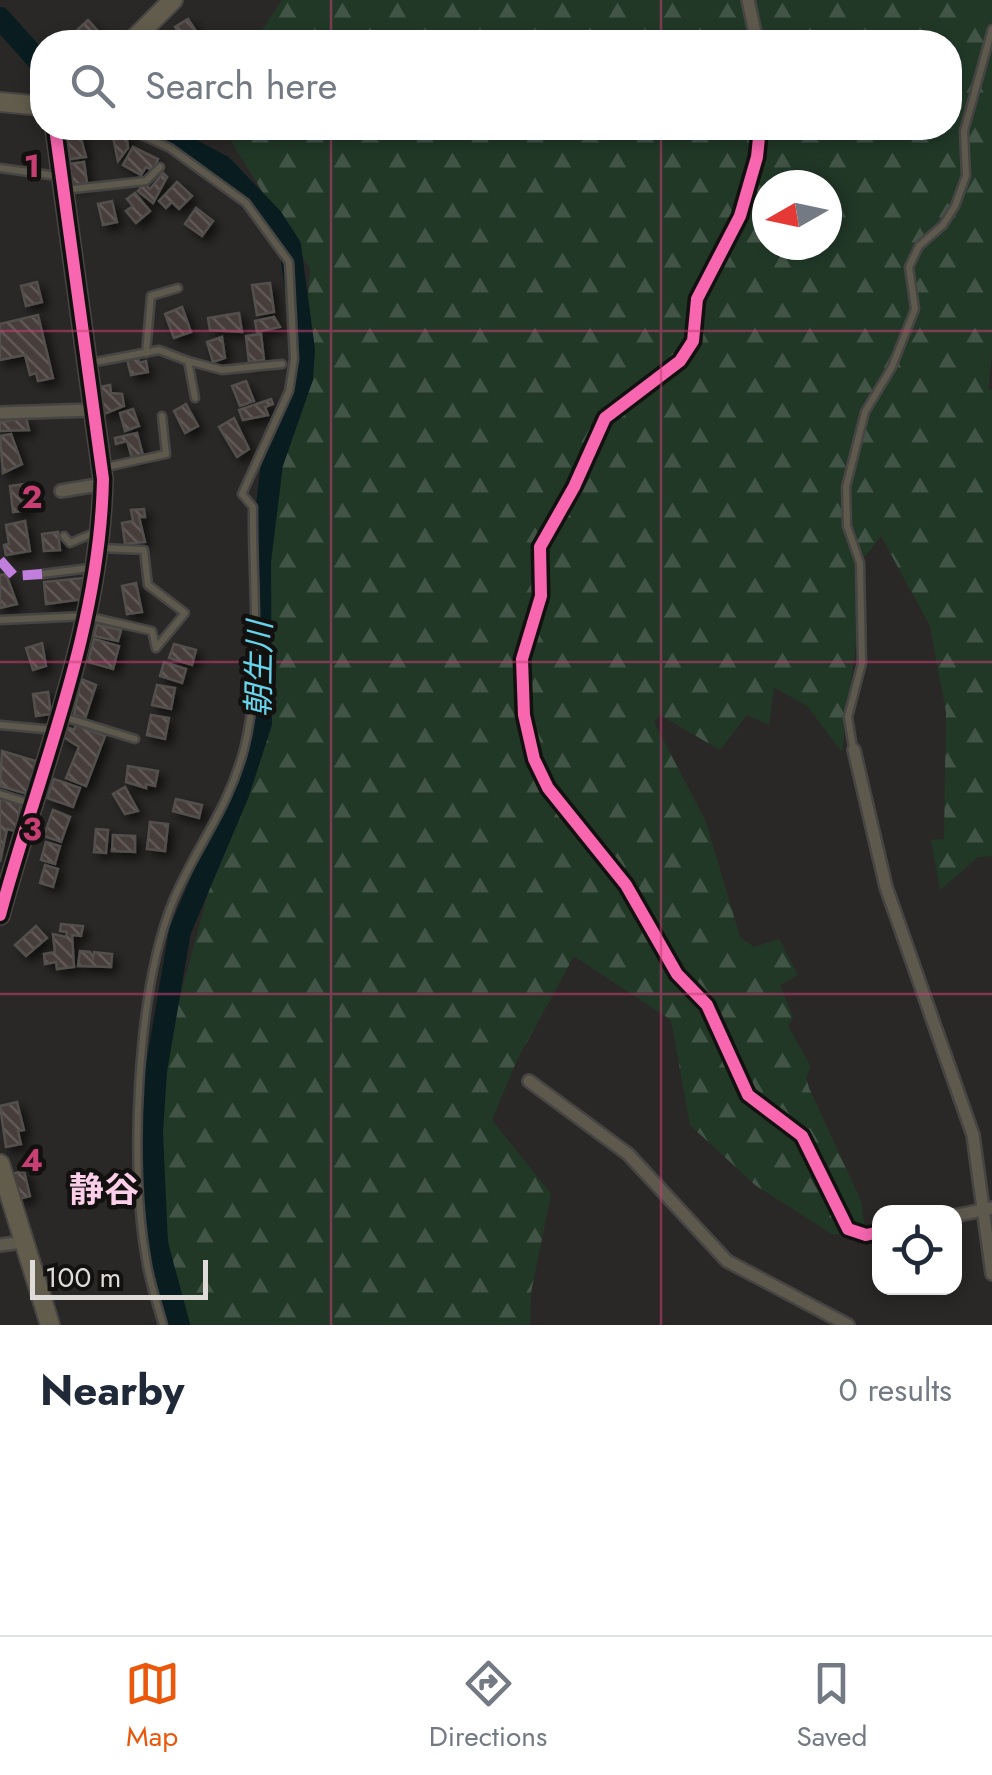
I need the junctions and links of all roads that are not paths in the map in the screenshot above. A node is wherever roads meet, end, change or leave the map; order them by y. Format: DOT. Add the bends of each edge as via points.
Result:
graph roads {
  1 [pos="173,0"];
  2 [pos="748,0"];
  3 [pos="992,29"];
  4 [pos="143,30"];
  5 [pos="754,30"];
  6 [pos="0,102"];
  7 [pos="30,105"];
  8 [pos="57,140"];
  9 [pos="152,140"];
  10 [pos="759,140"];
  11 [pos="160,167"];
  12 [pos="0,168"];
  13 [pos="62,182"];
  14 [pos="178,288"];
  15 [pos="146,353"];
  16 [pos="188,362"];
  17 [pos="86,364"];
  18 [pos="282,364"];
  19 [pos="195,398"];
  20 [pos="92,410"];
  21 [pos="0,413"];
  22 [pos="162,416"];
  23 [pos="102,476"];
  24 [pos="61,491"];
  25 [pos="103,528"];
  26 [pos="64,536"];
  27 [pos="101,548"];
  28 [pos="97,568"];
  29 [pos="42,574"];
  30 [pos="87,616"];
  31 [pos="0,620"];
  32 [pos="60,723"];
  33 [pos="0,726"];
  34 [pos="134,739"];
  35 [pos="854,750"];
  36 [pos="0,794"];
  37 [pos="35,805"];
  38 [pos="4,888"];
  39 [pos="0,915"];
  40 [pos="529,1081"];
  41 [pos="0,1164"];
  42 [pos="4,1194"];
  43 [pos="988,1209"];
  44 [pos="962,1214"];
  45 [pos="872,1234"];
  46 [pos="23,1242"];
  47 [pos="0,1245"];
  48 [pos="992,1274"];
  49 [pos="50,1325"];
  50 [pos="162,1325"];
  51 [pos="848,1325"];
  1 -- 4 [label="street"];
  2 -- 5 [label="street"];
  3 -- 35 [label="lane" via="964,131 966,176 943,225 919,246 909,267 915,309 865,412 846,486 847,526 860,563 862,663 848,717"];
  6 -- 7 [label="street"];
  8 -- 13 [label="street"];
  9 -- 50 [label="lane" via="246,203 289,262 294,359 290,390 242,494 253,508 255,688 244,747 226,807 172,905 153,970 139,1175 145,1258"];
  10 -- 45 [label="street" via="744,203 697,299 692,341 680,362 605,418 540,547 541,596 522,659 524,714 548,788 626,885 677,974 707,1005 748,1095 802,1136 848,1229"];
  11 -- 13 [label="lane" via="146,181"];
  12 -- 13 [label="lane"];
  13 -- 17 [label="street"];
  14 -- 15 [label="lane" via="151,296"];
  15 -- 16 [label="lane" via="159,350"];
  15 -- 17 [label="lane"];
  16 -- 18 [label="lane" via="222,370"];
  16 -- 19 [label="lane"];
  17 -- 20 [label="street"];
  20 -- 21 [label="street"];
  20 -- 23 [label="street"];
  22 -- 23 [label="lane" via="166,454"];
  23 -- 24 [label="street"];
  23 -- 25 [label="street"];
  25 -- 26 [label="lane" via="78,543"];
  25 -- 27 [label="street"];
  27 -- 28 [label="street"];
  27 -- 30 [label="lane" via="144,550 148,585 185,613 156,648 152,631"];
  28 -- 29 [label="lane"];
  28 -- 30 [label="street"];
  30 -- 31 [label="lane"];
  30 -- 32 [label="street"];
  32 -- 33 [label="lane"];
  32 -- 34 [label="lane"];
  32 -- 37 [label="street"];
  35 -- 43 [label="street" via="886,887 974,1135"];
  36 -- 37 [label="lane"];
  37 -- 38 [label="street"];
  38 -- 39 [label="street"];
  40 -- 51 [label="street" via="628,1154 727,1261"];
  41 -- 42 [label="street"];
  42 -- 46 [label="street"];
  43 -- 44 [label="street"];
  43 -- 48 [label="street"];
  46 -- 47 [label="street"];
  46 -- 49 [label="street"];
}
